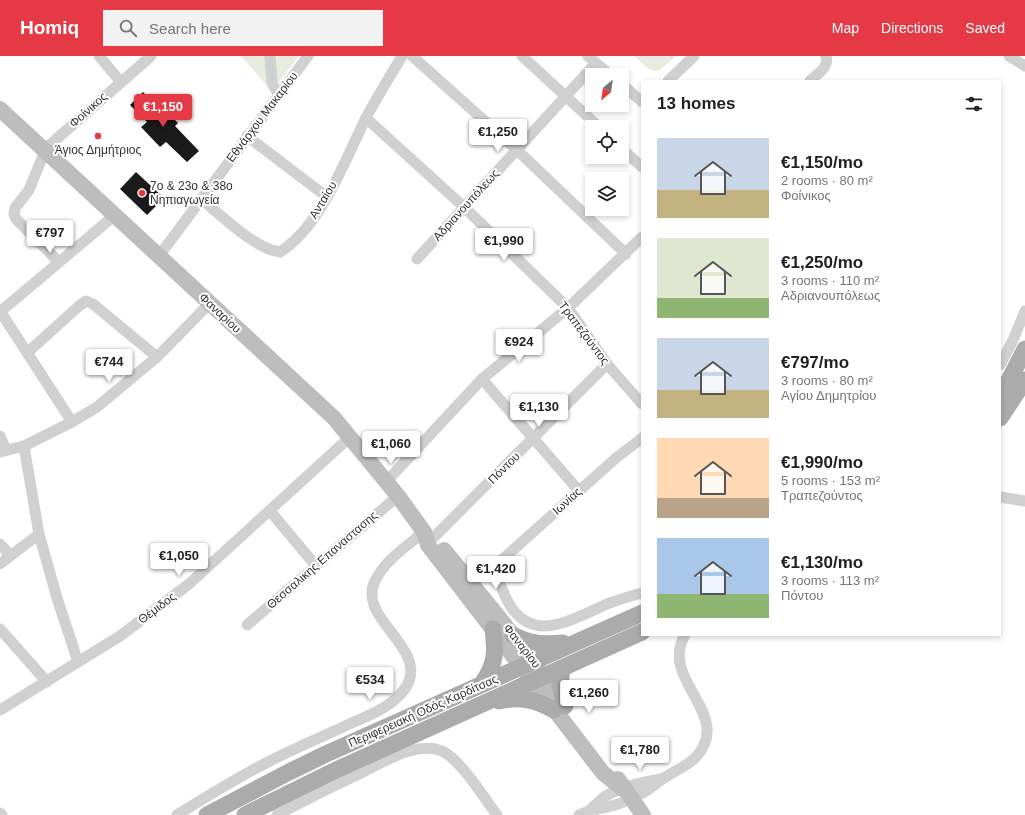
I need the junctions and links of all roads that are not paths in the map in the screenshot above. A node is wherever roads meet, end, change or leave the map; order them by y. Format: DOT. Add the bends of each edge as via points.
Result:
graph roads {
  1 [pos="99,56"];
  2 [pos="151,56"];
  3 [pos="270,56"];
  4 [pos="308,56"];
  5 [pos="402,56"];
  6 [pos="412,56"];
  7 [pos="522,56"];
  8 [pos="694,56"];
  9 [pos="1009,56"];
  10 [pos="827,57"];
  11 [pos="592,60"];
  12 [pos="1025,66"];
  13 [pos="602,68"];
  14 [pos="669,80"];
  15 [pos="811,80"];
  16 [pos="120,81"];
  17 [pos="629,90"];
  18 [pos="279,95"];
  19 [pos="566,96"];
  20 [pos="641,101"];
  21 [pos="0,109"];
  22 [pos="366,118"];
  23 [pos="592,120"];
  24 [pos="247,136"];
  25 [pos="44,150"];
  26 [pos="517,150"];
  27 [pos="629,155"];
  28 [pos="641,166"];
  29 [pos="327,197"];
  30 [pos="202,198"];
  31 [pos="464,207"];
  32 [pos="115,216"];
  33 [pos="641,238"];
  34 [pos="626,254"];
  35 [pos="159,256"];
  36 [pos="417,259"];
  37 [pos="59,262"];
  38 [pos="210,304"];
  39 [pos="568,308"];
  40 [pos="0,311"];
  41 [pos="1025,311"];
  42 [pos="1025,349"];
  43 [pos="28,352"];
  44 [pos="157,357"];
  45 [pos="1001,363"];
  46 [pos="607,364"];
  47 [pos="482,379"];
  48 [pos="1025,380"];
  49 [pos="1001,396"];
  50 [pos="641,403"];
  51 [pos="1001,416"];
  52 [pos="72,422"];
  53 [pos="0,436"];
  54 [pos="350,437"];
  55 [pos="533,438"];
  56 [pos="641,439"];
  57 [pos="24,446"];
  58 [pos="3,451"];
  59 [pos="387,481"];
  60 [pos="579,491"];
  61 [pos="398,496"];
  62 [pos="1001,497"];
  63 [pos="1025,501"];
  64 [pos="270,510"];
  65 [pos="39,534"];
  66 [pos="429,535"];
  67 [pos="0,544"];
  68 [pos="10,555"];
  69 [pos="0,564"];
  70 [pos="316,566"];
  71 [pos="641,593"];
  72 [pos="641,613"];
  73 [pos="247,625"];
  74 [pos="0,629"];
  75 [pos="493,630"];
  76 [pos="641,632"];
  77 [pos="513,635"];
  78 [pos="685,636"];
  79 [pos="575,642"];
  80 [pos="78,662"];
  81 [pos="527,664"];
  82 [pos="562,668"];
  83 [pos="538,679"];
  84 [pos="47,682"];
  85 [pos="482,684"];
  86 [pos="480,705"];
  87 [pos="560,708"];
  88 [pos="0,710"];
  89 [pos="626,794"];
  90 [pos="640,814"];
  91 [pos="177,815"];
  92 [pos="207,815"];
  93 [pos="245,815"];
  94 [pos="277,815"];
  95 [pos="497,815"];
  96 [pos="579,815"];
  1 -- 16 [label="street"];
  2 -- 16 [label="street, Φοίνικος"];
  3 -- 18 [label="street" via="272,83"];
  4 -- 18 [label="street, Εθνάρχου Μακαρίου"];
  5 -- 22 [label="street, Ανταίου"];
  6 -- 26 [label="street"];
  7 -- 19 [label="street"];
  8 -- 14 [label="street"];
  9 -- 12 [label="street"];
  10 -- 15 [label="street" via="826,66"];
  11 -- 13 [label="street"];
  11 -- 19 [label="street, Αδριανουπόλεως"];
  16 -- 25 [label="street, Φοίνικος"];
  17 -- 20 [label="street"];
  18 -- 24 [label="street, Εθνάρχου Μακαρίου"];
  19 -- 23 [label="street"];
  19 -- 26 [label="street, Αδριανουπόλεως"];
  21 -- 25 [label="main road, Φαναρίου"];
  22 -- 29 [label="street, Ανταίου"];
  22 -- 31 [label="street, Τραπεζούντος"];
  24 -- 29 [label="street"];
  24 -- 30 [label="street, Εθνάρχου Μακαρίου"];
  25 -- 32 [label="main road, Φαναρίου"];
  25 -- 37 [label="street" via="29,190 14,214"];
  26 -- 31 [label="street, Αδριανουπόλεως"];
  26 -- 34 [label="street"];
  27 -- 28 [label="street"];
  29 -- 30 [label="street, Ανταίου" via="296,240 280,252 256,243"];
  30 -- 35 [label="street, Εθνάρχου Μακαρίου"];
  31 -- 36 [label="street, Αδριανουπόλεως"];
  31 -- 39 [label="street, Τραπεζούντος"];
  32 -- 35 [label="main road, Φαναρίου"];
  32 -- 37 [label="street"];
  33 -- 34 [label="street"];
  34 -- 39 [label="street"];
  35 -- 38 [label="main road, Φαναρίου"];
  37 -- 40 [label="street"];
  38 -- 44 [label="street"];
  38 -- 54 [label="main road, Φαναρίου" via="334,418"];
  39 -- 46 [label="street, Τραπεζούντος"];
  39 -- 47 [label="street"];
  40 -- 43 [label="street"];
  41 -- 45 [label="street"];
  42 -- 49 [label="main road"];
  43 -- 44 [label="street" via="86,302 97,307"];
  43 -- 52 [label="street"];
  44 -- 52 [label="street" via="97,407"];
  46 -- 50 [label="street, Τραπεζούντος"];
  46 -- 55 [label="street, Πόντου"];
  47 -- 55 [label="street"];
  47 -- 59 [label="street"];
  48 -- 51 [label="main road"];
  52 -- 57 [label="street"];
  53 -- 58 [label="street"];
  54 -- 59 [label="main road, Φαναρίου"];
  54 -- 64 [label="street, Θέμιδος"];
  55 -- 60 [label="street"];
  55 -- 66 [label="street, Πόντου"];
  56 -- 60 [label="street, Ιωνίας"];
  57 -- 58 [label="street"];
  57 -- 65 [label="street"];
  59 -- 61 [label="main road, Φαναρίου"];
  60 -- 71 [label="street, Ιωνίας" via="495,566 508,603 521,618 535,625 548,626 562,624"];
  61 -- 66 [label="main road, Φαναρίου"];
  61 -- 70 [label="street, Θεσσαλικης Επαναστασης"];
  62 -- 63 [label="street"];
  64 -- 70 [label="street"];
  64 -- 80 [label="street, Θέμιδος" via="189,584 120,636"];
  65 -- 68 [label="street"];
  65 -- 80 [label="street"];
  66 -- 75 [label="main road, Φαναρίου" via="428,546"];
  66 -- 77 [label="main road, Φαναρίου"];
  66 -- 91 [label="street, Πόντου" via="382,569 372,587 375,607 408,660 409,679 401,694 394,701 370,714 236,778"];
  67 -- 68 [label="street"];
  68 -- 69 [label="street"];
  70 -- 73 [label="street, Θεσσαλικης Επαναστασης"];
  72 -- 79 [label="main road, Περιφερειακή Οδός Καρδίτσας"];
  74 -- 84 [label="street"];
  75 -- 81 [label="main road, Φαναρίου"];
  75 -- 85 [label="main road" via="495,659"];
  76 -- 82 [label="main road, Περιφερειακή Οδός Καρδίτσας"];
  77 -- 79 [label="main road" via="541,645"];
  77 -- 81 [label="main road, Φαναρίου"];
  78 -- 89 [label="street" via="679,649 681,668 704,714 707,723 706,738 693,760 663,778 640,783"];
  79 -- 81 [label="main road, Περιφερειακή Οδός Καρδίτσας"];
  80 -- 84 [label="street, Θέμιδος"];
  81 -- 83 [label="main road, Φαναρίου"];
  81 -- 85 [label="main road, Περιφερειακή Οδός Καρδίτσας"];
  82 -- 83 [label="main road, Περιφερειακή Οδός Καρδίτσας"];
  82 -- 87 [label="main road"];
  83 -- 86 [label="main road, Περιφερειακή Οδός Καρδίτσας"];
  83 -- 87 [label="main road, Φαναρίου"];
  84 -- 88 [label="street, Θέμιδος"];
  85 -- 92 [label="main road, Περιφερειακή Οδός Καρδίτσας" via="289,772"];
  86 -- 87 [label="main road" via="520,699"];
  86 -- 93 [label="main road, Περιφερειακή Οδός Καρδίτσας" via="317,779"];
  87 -- 89 [label="main road, Φαναρίου"];
  89 -- 90 [label="main road, Φαναρίου"];
  89 -- 96 [label="street" via="604,797 590,810"];
  94 -- 95 [label="street" via="400,755 429,748 446,753 458,763"];
}
